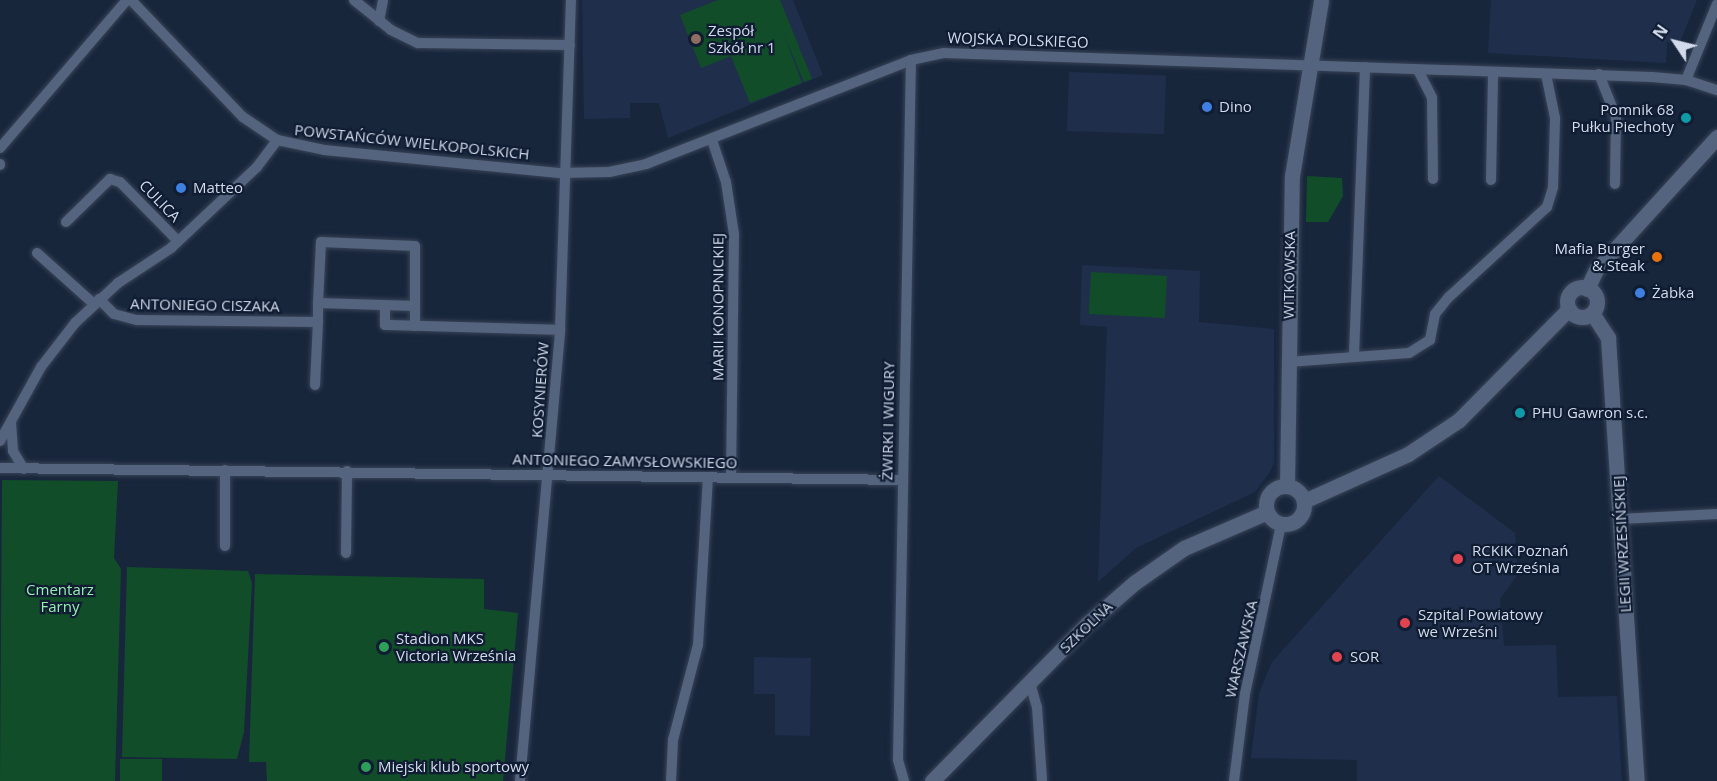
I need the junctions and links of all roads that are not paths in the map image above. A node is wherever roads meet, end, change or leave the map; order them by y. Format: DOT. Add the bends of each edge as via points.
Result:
graph roads {
  1 [pos="129,0"];
  2 [pos="354,0"];
  3 [pos="383,0"];
  4 [pos="571,0"];
  5 [pos="1321,0"];
  6 [pos="1717,4"];
  7 [pos="379,21"];
  8 [pos="570,45"];
  9 [pos="911,60"];
  10 [pos="1310,65"];
  11 [pos="1365,67"];
  12 [pos="1418,70"];
  13 [pos="1493,72"];
  14 [pos="1546,74"];
  15 [pos="1599,74"];
  16 [pos="1686,80"];
  17 [pos="1717,90"];
  18 [pos="1717,137"];
  19 [pos="277,140"];
  20 [pos="712,140"];
  21 [pos="0,148"];
  22 [pos="567,173"];
  23 [pos="1432,179"];
  24 [pos="1491,180"];
  25 [pos="1615,184"];
  26 [pos="66,222"];
  27 [pos="178,241"];
  28 [pos="37,253"];
  29 [pos="1587,289"];
  30 [pos="97,302"];
  31 [pos="318,303"];
  32 [pos="385,306"];
  33 [pos="415,306"];
  34 [pos="1569,309"];
  35 [pos="1592,313"];
  36 [pos="318,322"];
  37 [pos="415,326"];
  38 [pos="560,330"];
  39 [pos="1354,355"];
  40 [pos="1288,362"];
  41 [pos="315,385"];
  42 [pos="11,422"];
  43 [pos="0,441"];
  44 [pos="0,468"];
  45 [pos="24,469"];
  46 [pos="225,470"];
  47 [pos="347,471"];
  48 [pos="549,476"];
  49 [pos="708,477"];
  50 [pos="731,477"];
  51 [pos="902,480"];
  52 [pos="1287,486"];
  53 [pos="1304,501"];
  54 [pos="1267,512"];
  55 [pos="1717,514"];
  56 [pos="1620,519"];
  57 [pos="1281,524"];
  58 [pos="225,546"];
  59 [pos="346,553"];
  60 [pos="1030,683"];
  61 [pos="520,781"];
  62 [pos="671,781"];
  63 [pos="904,781"];
  64 [pos="932,781"];
  65 [pos="1042,781"];
  66 [pos="1234,781"];
  67 [pos="1637,781"];
  1 -- 19 [label="street, POWSTAŃCÓW WIELKOPOLSKICH" via="243,117"];
  1 -- 21 [label="street"];
  2 -- 7 [label="street"];
  3 -- 7 [label="street"];
  4 -- 8 [label="street, KOSYNIERÓW"];
  5 -- 10 [label="street, WITKOWSKA"];
  6 -- 16 [label="street"];
  7 -- 8 [label="street" via="418,43"];
  8 -- 22 [label="street, KOSYNIERÓW"];
  9 -- 10 [label="street, WOJSKA POLSKIEGO" via="944,53"];
  9 -- 20 [label="street, WOJSKA POLSKIEGO"];
  9 -- 51 [label="street, ŻWIRKI I WIGURY"];
  10 -- 11 [label="street, WOJSKA POLSKIEGO"];
  10 -- 40 [label="street, WITKOWSKA" via="1292,176"];
  11 -- 12 [label="street, WOJSKA POLSKIEGO"];
  11 -- 39 [label="street"];
  12 -- 13 [label="street, WOJSKA POLSKIEGO"];
  12 -- 23 [label="street" via="1432,98"];
  13 -- 14 [label="street, WOJSKA POLSKIEGO"];
  13 -- 24 [label="street"];
  14 -- 15 [label="street, WOJSKA POLSKIEGO"];
  14 -- 39 [label="street" via="1555,118 1553,187 1547,207 1449,297 1435,314 1430,340 1421,348 1401,354"];
  15 -- 16 [label="street, WOJSKA POLSKIEGO"];
  15 -- 25 [label="street" via="1616,117"];
  16 -- 17 [label="street, WOJSKA POLSKIEGO"];
  18 -- 29 [label="street" via="1602,264"];
  19 -- 22 [label="street, POWSTAŃCÓW WIELKOPOLSKICH" via="335,151"];
  19 -- 27 [label="street" via="256,166"];
  20 -- 22 [label="street, WOJSKA POLSKIEGO" via="627,169"];
  20 -- 50 [label="street, MARII KONOPNICKIEJ" via="726,182 734,234"];
  22 -- 38 [label="street, KOSYNIERÓW"];
  26 -- 27 [label="street, CULICA" via="110,179 120,182"];
  27 -- 30 [label="street"];
  28 -- 30 [label="street, ANTONIEGO CISZAKA"];
  29 -- 34 [label="street" via="1571,292"];
  29 -- 35 [label="street" via="1596,299"];
  30 -- 36 [label="street, ANTONIEGO CISZAKA" via="114,314 137,320"];
  30 -- 42 [label="street" via="51,352"];
  31 -- 32 [label="street"];
  31 -- 33 [label="street" via="321,242 415,246"];
  31 -- 36 [label="street"];
  32 -- 33 [label="street"];
  32 -- 37 [label="street" via="385,325"];
  33 -- 37 [label="street"];
  34 -- 35 [label="street" via="1579,317"];
  34 -- 53 [label="street" via="1459,420 1408,454"];
  35 -- 56 [label="street, LEGII WRZESIŃSKIEJ" via="1608,338"];
  36 -- 41 [label="street"];
  37 -- 38 [label="street"];
  38 -- 48 [label="street, KOSYNIERÓW"];
  39 -- 40 [label="street"];
  40 -- 52 [label="street, WITKOWSKA"];
  42 -- 43 [label="street"];
  42 -- 45 [label="street" via="13,451"];
  44 -- 45 [label="street, ANTONIEGO ZAMYSŁOWSKIEGO"];
  45 -- 46 [label="street, ANTONIEGO ZAMYSŁOWSKIEGO"];
  46 -- 47 [label="street, ANTONIEGO ZAMYSŁOWSKIEGO"];
  46 -- 58 [label="street"];
  47 -- 48 [label="street, ANTONIEGO ZAMYSŁOWSKIEGO"];
  47 -- 59 [label="street"];
  48 -- 49 [label="street, ANTONIEGO ZAMYSŁOWSKIEGO"];
  48 -- 61 [label="street, KOSYNIERÓW"];
  49 -- 50 [label="street, ANTONIEGO ZAMYSŁOWSKIEGO"];
  49 -- 62 [label="street" via="698,645 673,740"];
  50 -- 51 [label="street, ANTONIEGO ZAMYSŁOWSKIEGO"];
  51 -- 63 [label="street, ŻWIRKI I WIGURY" via="898,760"];
  52 -- 53 [label="street" via="1297,489"];
  52 -- 54 [label="street" via="1270,493"];
  53 -- 57 [label="street" via="1299,519"];
  54 -- 57 [label="street"];
  54 -- 60 [label="street, SZKOLNA" via="1216,532 1162,562 1112,601"];
  55 -- 56 [label="street"];
  56 -- 67 [label="street, LEGII WRZESIŃSKIEJ"];
  57 -- 66 [label="street, WARSZAWSKA" via="1245,694"];
  60 -- 64 [label="street, SZKOLNA"];
  60 -- 65 [label="street" via="1037,707"];
}
